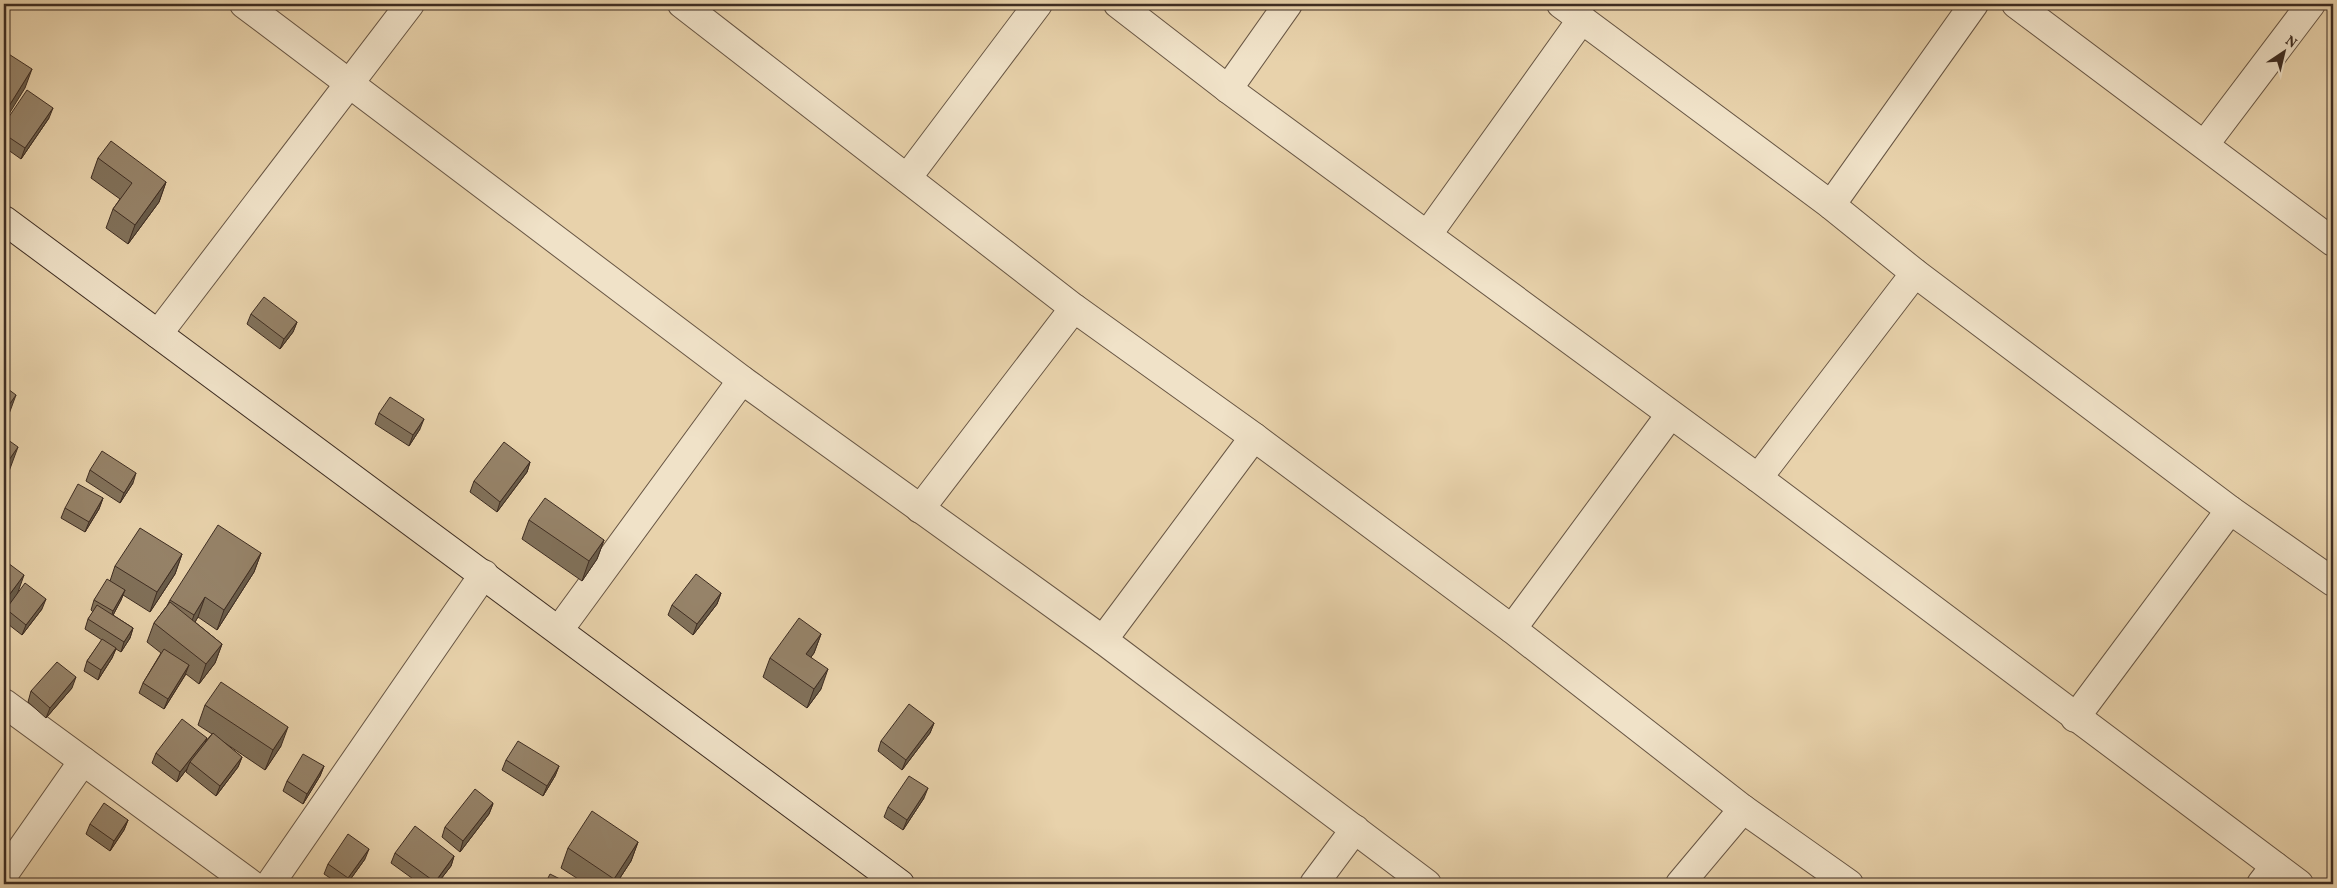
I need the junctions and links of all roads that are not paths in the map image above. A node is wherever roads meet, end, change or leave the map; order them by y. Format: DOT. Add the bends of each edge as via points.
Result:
graph roads {
  1 [pos="244,4"];
  2 [pos="410,4"];
  3 [pos="682,4"];
  4 [pos="1038,4"];
  5 [pos="1118,4"];
  6 [pos="1288,4"];
  7 [pos="1974,4"];
  8 [pos="2016,4"];
  9 [pos="2311,4"];
  10 [pos="1572,11"];
  11 [pos="351,83"];
  12 [pos="1228,90"];
  13 [pos="2205,144"];
  14 [pos="907,178"];
  15 [pos="1831,205"];
  16 [pos="4,220"];
  17 [pos="1428,234"];
  18 [pos="2333,242"];
  19 [pos="1915,273"];
  20 [pos="1074,308"];
  21 [pos="158,334"];
  22 [pos="742,380"];
  23 [pos="1670,415"];
  24 [pos="1254,437"];
  25 [pos="1758,478"];
  26 [pos="920,509"];
  27 [pos="2230,510"];
  28 [pos="484,574"];
  29 [pos="2333,582"];
  30 [pos="1512,629"];
  31 [pos="560,630"];
  32 [pos="1103,640"];
  33 [pos="4,703"];
  34 [pos="2075,718"];
  35 [pos="83,761"];
  36 [pos="1743,809"];
  37 [pos="1355,829"];
  38 [pos="4,874"];
  39 [pos="2268,875"];
  40 [pos="251,884"];
  41 [pos="270,884"];
  42 [pos="900,884"];
  43 [pos="1314,884"];
  44 [pos="1427,884"];
  45 [pos="1680,884"];
  46 [pos="1849,884"];
  47 [pos="2299,884"];
  1 -- 11 [label="street"];
  2 -- 11 [label="street"];
  3 -- 14 [label="street"];
  4 -- 14 [label="street"];
  5 -- 12 [label="street"];
  6 -- 12 [label="street"];
  7 -- 15 [label="street"];
  8 -- 13 [label="street"];
  9 -- 13 [label="street"];
  10 -- 15 [label="street"];
  10 -- 17 [label="street"];
  11 -- 21 [label="street"];
  11 -- 22 [label="street"];
  12 -- 17 [label="street"];
  13 -- 18 [label="street"];
  14 -- 20 [label="street"];
  15 -- 19 [label="street"];
  16 -- 21 [label="street"];
  17 -- 23 [label="street"];
  19 -- 25 [label="street"];
  19 -- 27 [label="street"];
  20 -- 24 [label="street"];
  20 -- 26 [label="street"];
  21 -- 28 [label="street"];
  22 -- 26 [label="street"];
  22 -- 31 [label="street"];
  23 -- 25 [label="street"];
  23 -- 30 [label="street"];
  24 -- 30 [label="street"];
  24 -- 32 [label="street"];
  25 -- 34 [label="street"];
  26 -- 32 [label="street"];
  27 -- 29 [label="street"];
  27 -- 34 [label="street"];
  28 -- 31 [label="street"];
  28 -- 41 [label="street"];
  30 -- 36 [label="street"];
  31 -- 42 [label="street"];
  32 -- 37 [label="street"];
  33 -- 35 [label="street"];
  34 -- 39 [label="street"];
  35 -- 38 [label="street"];
  35 -- 40 [label="street"];
  36 -- 45 [label="street"];
  36 -- 46 [label="street"];
  37 -- 43 [label="street"];
  37 -- 44 [label="street"];
  39 -- 47 [label="street"];
}
